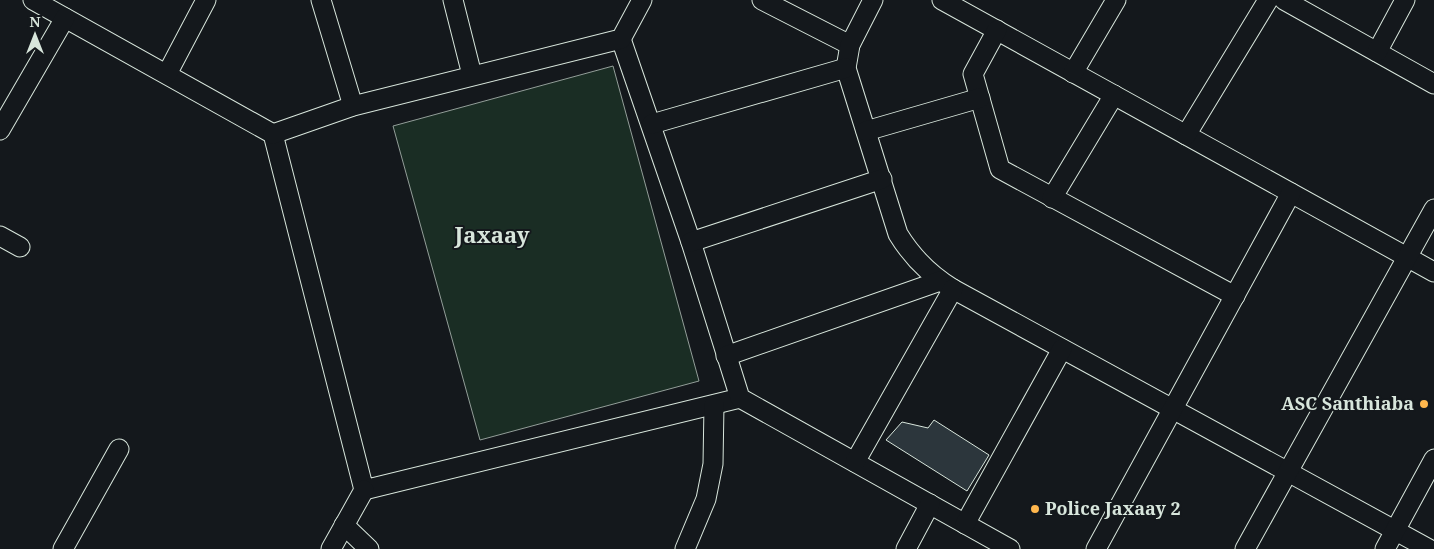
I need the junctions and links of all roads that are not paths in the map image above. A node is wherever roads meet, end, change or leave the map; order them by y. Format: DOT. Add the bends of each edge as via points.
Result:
graph roads {
  1 [pos="34,0"];
  2 [pos="206,0"];
  3 [pos="321,0"];
  4 [pos="453,0"];
  5 [pos="642,0"];
  6 [pos="762,0"];
  7 [pos="873,0"];
  8 [pos="942,0"];
  9 [pos="1116,0"];
  10 [pos="1268,0"];
  11 [pos="1284,0"];
  12 [pos="1405,0"];
  13 [pos="61,10"];
  14 [pos="997,30"];
  15 [pos="621,39"];
  16 [pos="850,45"];
  17 [pos="1377,52"];
  18 [pos="846,68"];
  19 [pos="1073,72"];
  20 [pos="167,74"];
  21 [pos="472,75"];
  22 [pos="1434,84"];
  23 [pos="1114,95"];
  24 [pos="980,98"];
  25 [pos="353,106"];
  26 [pos="652,124"];
  27 [pos="0,130"];
  28 [pos="866,131"];
  29 [pos="272,134"];
  30 [pos="1186,135"];
  31 [pos="882,179"];
  32 [pos="1291,193"];
  33 [pos="1052,198"];
  34 [pos="1434,208"];
  35 [pos="0,236"];
  36 [pos="691,242"];
  37 [pos="20,247"];
  38 [pos="1407,257"];
  39 [pos="1434,272"];
  40 [pos="947,285"];
  41 [pos="1235,296"];
  42 [pos="1062,348"];
  43 [pos="726,356"];
  44 [pos="740,398"];
  45 [pos="714,404"];
  46 [pos="1173,409"];
  47 [pos="119,449"];
  48 [pos="1434,458"];
  49 [pos="855,462"];
  50 [pos="1288,472"];
  51 [pos="364,490"];
  52 [pos="930,504"];
  53 [pos="344,524"];
  54 [pos="965,524"];
  55 [pos="1395,530"];
  56 [pos="1253,546"];
  57 [pos="64,549"];
  58 [pos="331,549"];
  59 [pos="369,549"];
  60 [pos="685,549"];
  61 [pos="906,549"];
  62 [pos="1010,549"];
  63 [pos="1096,549"];
  64 [pos="1385,549"];
  65 [pos="1429,549"];
  1 -- 13 [label="street"];
  2 -- 20 [label="street"];
  3 -- 25 [label="street"];
  4 -- 21 [label="street"];
  5 -- 15 [label="street"];
  6 -- 16 [label="street"];
  7 -- 16 [label="street"];
  8 -- 14 [label="street"];
  9 -- 19 [label="street"];
  10 -- 30 [label="street"];
  11 -- 17 [label="street"];
  12 -- 17 [label="street"];
  13 -- 20 [label="street"];
  13 -- 27 [label="street"];
  14 -- 19 [label="street"];
  14 -- 24 [label="street" via="973,74"];
  15 -- 21 [label="street"];
  15 -- 26 [label="street"];
  16 -- 18 [label="street"];
  17 -- 22 [label="street"];
  18 -- 26 [label="street"];
  18 -- 28 [label="street"];
  19 -- 23 [label="street"];
  20 -- 29 [label="street"];
  21 -- 25 [label="street"];
  23 -- 30 [label="street"];
  23 -- 33 [label="street"];
  24 -- 28 [label="street"];
  24 -- 33 [label="street" via="1000,169"];
  25 -- 29 [label="street"];
  26 -- 36 [label="street"];
  28 -- 31 [label="street"];
  29 -- 51 [label="street"];
  30 -- 32 [label="street"];
  31 -- 36 [label="street"];
  31 -- 40 [label="street" via="898,234 909,253"];
  32 -- 38 [label="street"];
  32 -- 41 [label="street"];
  33 -- 41 [label="street"];
  34 -- 38 [label="street"];
  35 -- 37 [label="street"];
  36 -- 43 [label="street"];
  38 -- 39 [label="street"];
  38 -- 50 [label="street"];
  40 -- 42 [label="street"];
  40 -- 43 [label="street"];
  40 -- 49 [label="street"];
  41 -- 46 [label="street"];
  42 -- 46 [label="street"];
  42 -- 54 [label="street"];
  43 -- 44 [label="street"];
  44 -- 45 [label="street"];
  44 -- 49 [label="street"];
  45 -- 51 [label="street"];
  45 -- 60 [label="street" via="713,464 706,499"];
  46 -- 50 [label="street"];
  46 -- 63 [label="street"];
  47 -- 57 [label="street"];
  48 -- 55 [label="street"];
  49 -- 52 [label="street"];
  50 -- 55 [label="street"];
  50 -- 56 [label="street"];
  51 -- 53 [label="street"];
  52 -- 54 [label="street"];
  52 -- 61 [label="street"];
  53 -- 58 [label="street"];
  53 -- 59 [label="street"];
  54 -- 62 [label="street"];
  55 -- 64 [label="street"];
  55 -- 65 [label="street"];
}
